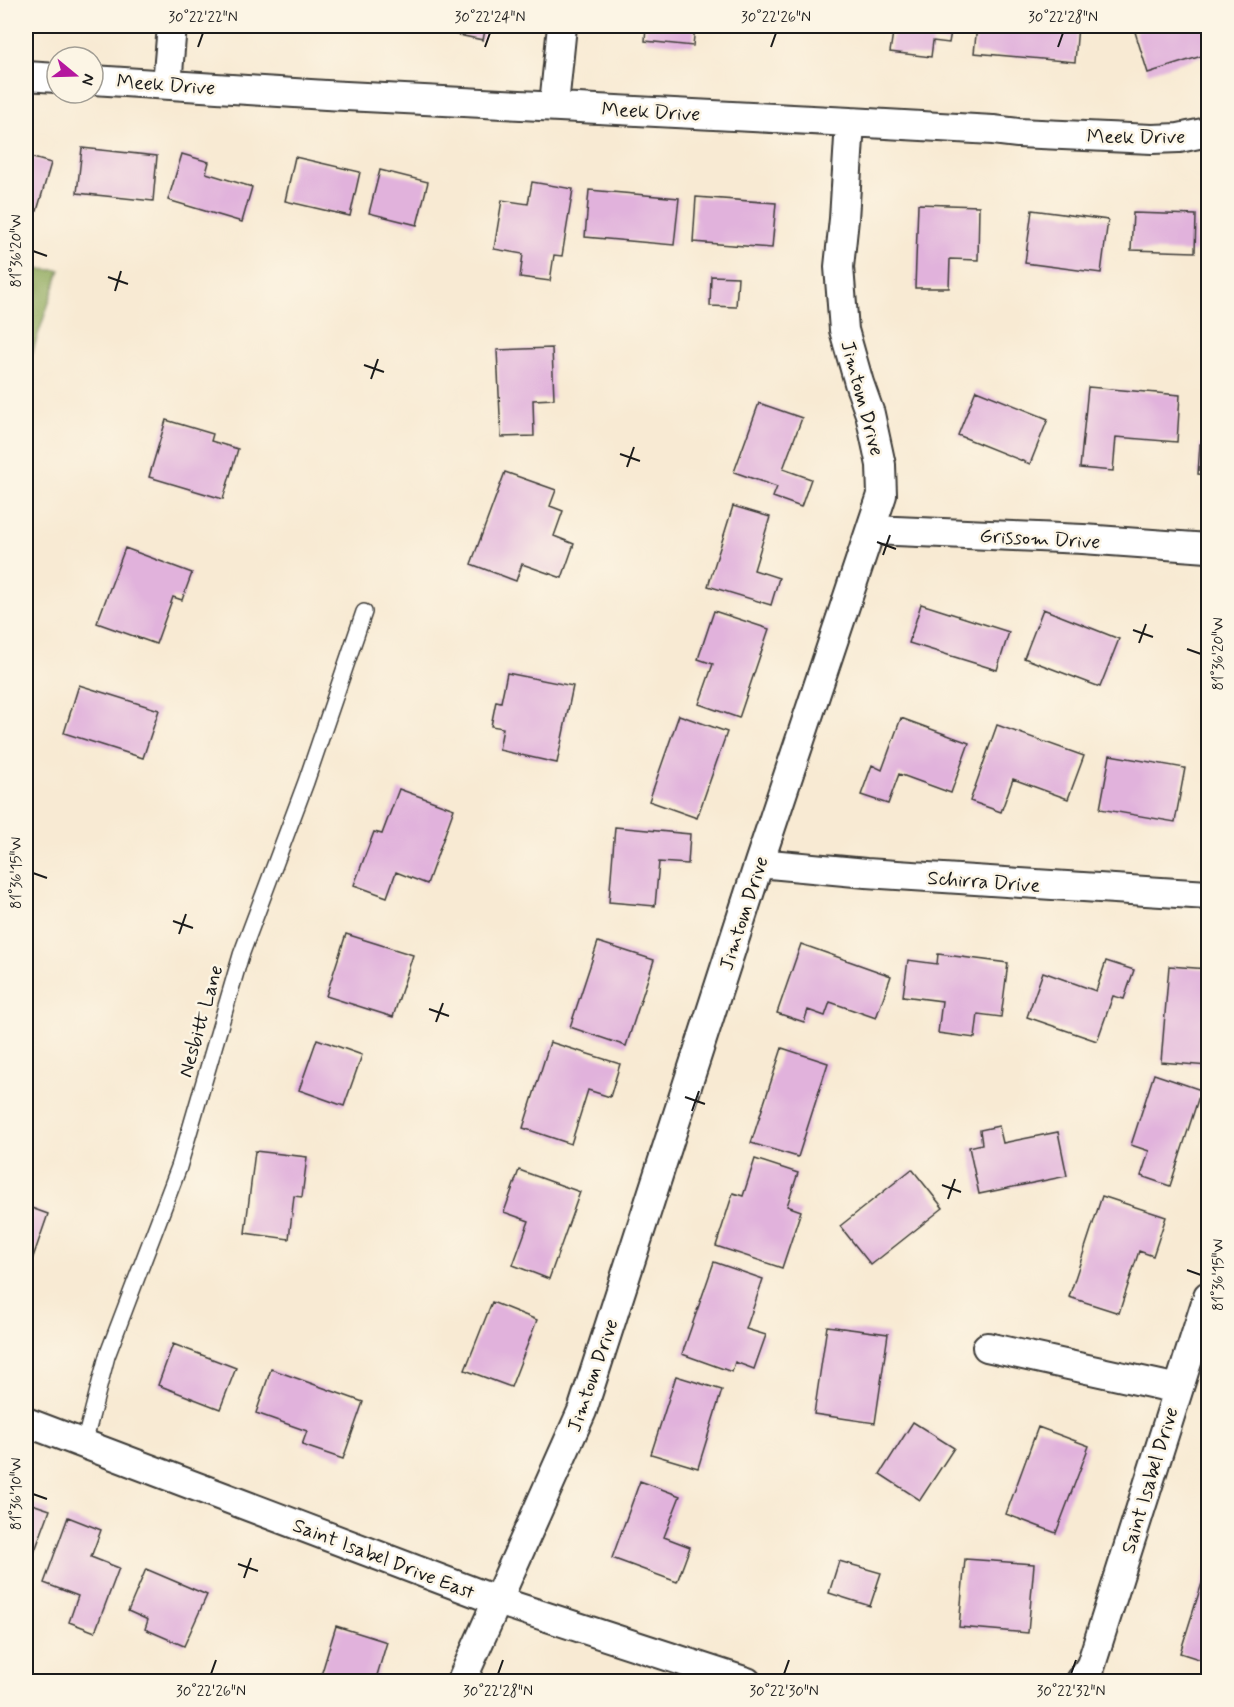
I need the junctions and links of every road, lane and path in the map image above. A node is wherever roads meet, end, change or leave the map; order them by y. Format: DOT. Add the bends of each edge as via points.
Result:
graph roads {
  1 [pos="172,26"];
  2 [pos="562,26"];
  3 [pos="26,76"];
  4 [pos="45,77"];
  5 [pos="105,81"];
  6 [pos="167,84"];
  7 [pos="554,105"];
  8 [pos="849,122"];
  9 [pos="1209,132"];
  10 [pos="872,530"];
  11 [pos="1209,548"];
  12 [pos="363,612"];
  13 [pos="759,863"];
  14 [pos="1209,895"];
  15 [pos="1209,1296"];
  16 [pos="987,1347"];
  17 [pos="1178,1389"];
  18 [pos="26,1422"];
  19 [pos="84,1444"];
  20 [pos="498,1601"];
  21 [pos="1086,1673"];
  22 [pos="461,1682"];
  23 [pos="747,1682"];
  1 -- 6 [label="street"];
  2 -- 7 [label="street"];
  3 -- 4 [label="street"];
  5 -- 6 [label="street, Meek Drive"];
  6 -- 7 [label="street, Meek Drive"];
  7 -- 8 [label="street, Meek Drive"];
  8 -- 9 [label="street, Meek Drive" via="1152,139"];
  8 -- 10 [label="street, Jimtom Drive" via="839,267 844,330 881,465 882,495"];
  10 -- 11 [label="street, Grissom Drive"];
  10 -- 13 [label="street, Jimtom Drive"];
  12 -- 19 [label="lane, Nesbitt Lane" via="306,782 241,955 179,1167 107,1356"];
  13 -- 14 [label="street, Schirra Drive"];
  13 -- 20 [label="street, Jimtom Drive" via="582,1411"];
  15 -- 17 [label="street, Saint Isabel Drive"];
  16 -- 17 [label="street"];
  17 -- 21 [label="street, Saint Isabel Drive"];
  18 -- 19 [label="street, Saint Isabel Drive East"];
  19 -- 20 [label="street, Saint Isabel Drive East"];
  20 -- 22 [label="street, Jimtom Drive"];
  20 -- 23 [label="street, Saint Isabel Drive East"];
}
